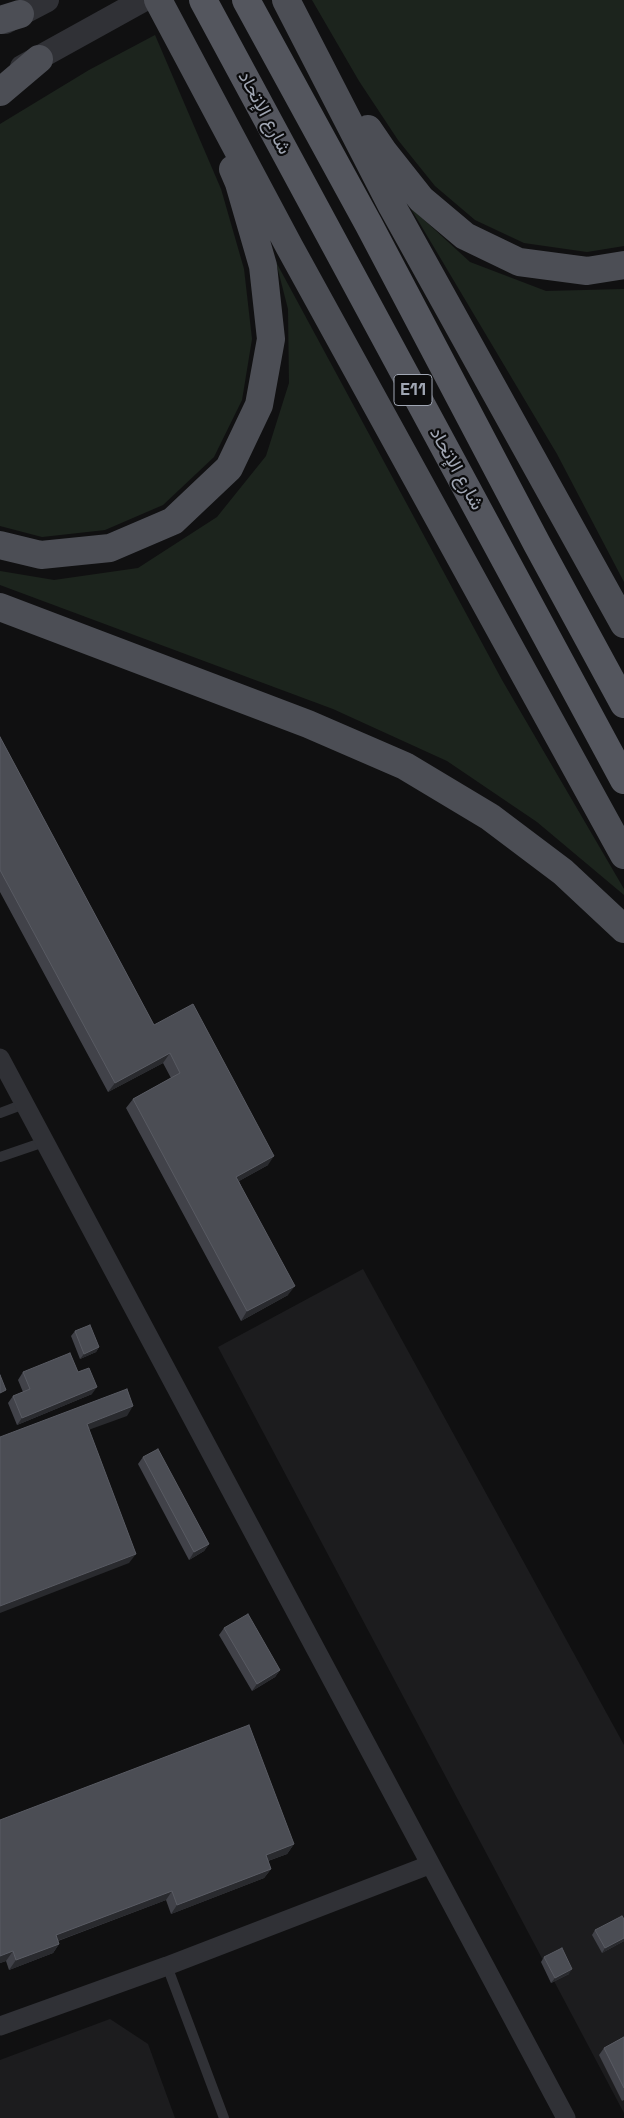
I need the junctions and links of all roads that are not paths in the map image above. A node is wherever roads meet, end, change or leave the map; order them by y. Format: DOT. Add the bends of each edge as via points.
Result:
graph roads {
  1 [pos="47,0"];
  2 [pos="143,0"];
  3 [pos="158,0"];
  4 [pos="203,0"];
  5 [pos="246,0"];
  6 [pos="287,0"];
  7 [pos="7,20"];
  8 [pos="172,28"];
  9 [pos="39,59"];
  10 [pos="0,77"];
  11 [pos="0,92"];
  12 [pos="624,265"];
  13 [pos="0,545"];
  14 [pos="0,607"];
  15 [pos="624,624"];
  16 [pos="624,704"];
  17 [pos="624,780"];
  18 [pos="624,855"];
  19 [pos="624,929"];
  20 [pos="0,1058"];
  21 [pos="24,1104"];
  22 [pos="0,1113"];
  23 [pos="44,1142"];
  24 [pos="0,1157"];
  25 [pos="429,1865"];
  26 [pos="167,1966"];
  27 [pos="0,2026"];
  28 [pos="224,2118"];
  29 [pos="566,2118"];
  1 -- 7 [label="street"];
  2 -- 9 [label="street"];
  3 -- 8 [label="main road"];
  4 -- 17 [label="highway, شارع الإتحاد / E11"];
  5 -- 16 [label="highway, شارع الإتحاد / E11"];
  6 -- 12 [label="main road" via="383,151 421,199 465,236 519,262 587,271"];
  6 -- 15 [label="main road" via="392,206"];
  8 -- 13 [label="main road" via="238,183 263,266 271,339 260,405 229,468 173,521 110,548 41,555"];
  8 -- 18 [label="main road"];
  9 -- 10 [label="street"];
  9 -- 11 [label="main road"];
  14 -- 19 [label="main road" via="308,724 404,766 490,817 563,872"];
  20 -- 21 [label="street"];
  21 -- 22 [label="lane"];
  21 -- 23 [label="street"];
  23 -- 24 [label="lane"];
  23 -- 25 [label="street"];
  25 -- 26 [label="street"];
  25 -- 29 [label="street"];
  26 -- 27 [label="street"];
  26 -- 28 [label="lane"];
}
